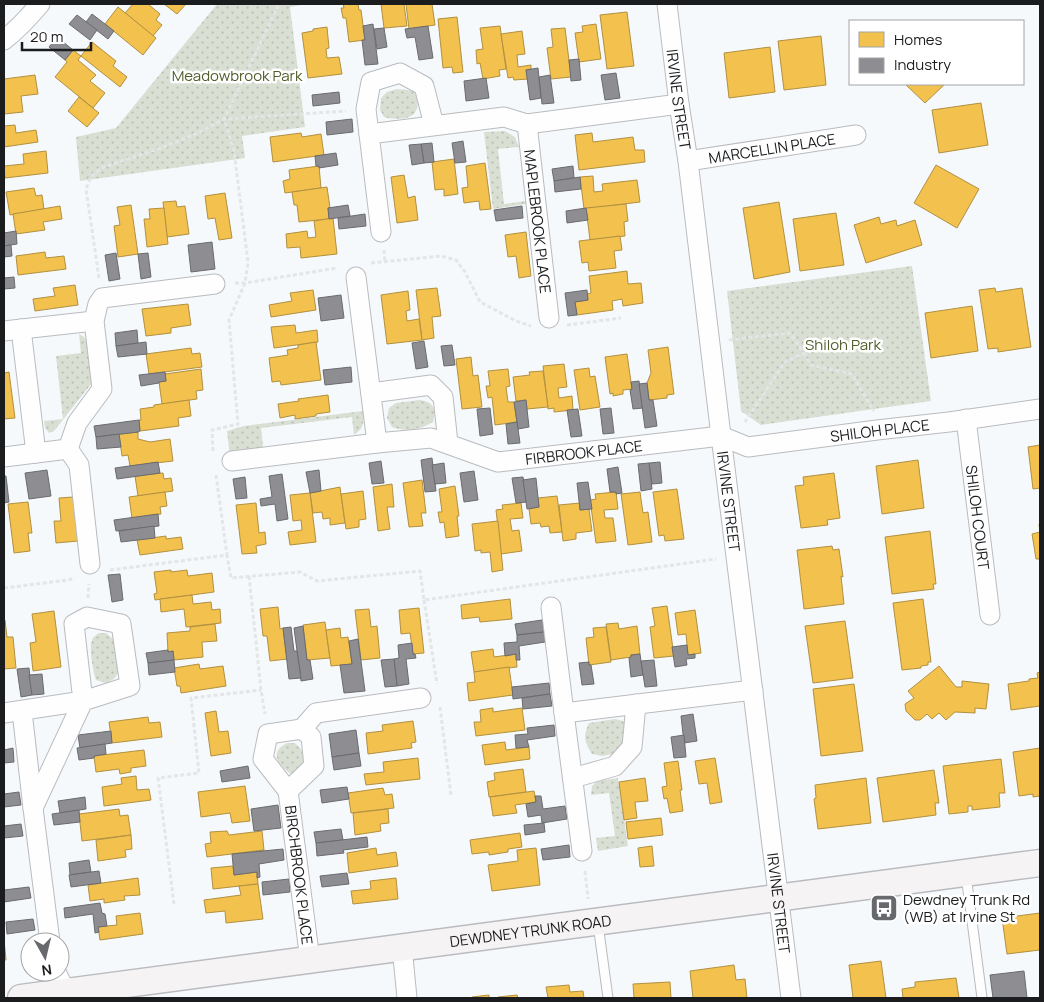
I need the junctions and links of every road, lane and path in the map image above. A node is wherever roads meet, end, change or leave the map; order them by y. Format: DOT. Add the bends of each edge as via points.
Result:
graph roads {
  1 [pos="40,4"];
  2 [pos="279,4"];
  3 [pos="666,4"];
  4 [pos="4,40"];
  5 [pos="679,104"];
  6 [pos="366,109"];
  7 [pos="224,119"];
  8 [pos="527,124"];
  9 [pos="434,125"];
  10 [pos="369,134"];
  11 [pos="856,135"];
  12 [pos="688,161"];
  13 [pos="381,232"];
  14 [pos="338,268"];
  15 [pos="362,270"];
  16 [pos="244,283"];
  17 [pos="215,284"];
  18 [pos="102,298"];
  19 [pos="621,318"];
  20 [pos="94,321"];
  21 [pos="554,322"];
  22 [pos="532,326"];
  23 [pos="12,330"];
  24 [pos="728,340"];
  25 [pos="804,353"];
  26 [pos="371,393"];
  27 [pos="1040,409"];
  28 [pos="875,413"];
  29 [pos="966,419"];
  30 [pos="746,422"];
  31 [pos="721,436"];
  32 [pos="377,443"];
  33 [pos="448,443"];
  34 [pos="68,449"];
  35 [pos="36,453"];
  36 [pos="214,455"];
  37 [pos="4,457"];
  38 [pos="232,461"];
  39 [pos="216,471"];
  40 [pos="227,555"];
  41 [pos="720,559"];
  42 [pos="90,569"];
  43 [pos="249,576"];
  44 [pos="4,588"];
  45 [pos="551,607"];
  46 [pos="990,615"];
  47 [pos="87,617"];
  48 [pos="261,690"];
  49 [pos="753,690"];
  50 [pos="421,698"];
  51 [pos="83,701"];
  52 [pos="636,704"];
  53 [pos="13,712"];
  54 [pos="564,713"];
  55 [pos="302,729"];
  56 [pos="268,734"];
  57 [pos="573,778"];
  58 [pos="288,791"];
  59 [pos="33,808"];
  60 [pos="582,851"];
  61 [pos="1040,862"];
  62 [pos="965,873"];
  63 [pos="779,898"];
  64 [pos="174,904"];
  65 [pos="593,911"];
  66 [pos="49,932"];
  67 [pos="402,947"];
  68 [pos="310,960"];
  69 [pos="64,988"];
  70 [pos="21,998"];
  71 [pos="407,998"];
  72 [pos="608,998"];
  73 [pos="791,998"];
  74 [pos="982,998"];
  1 -- 4 [label="street"];
  2 -- 7 [label="path"];
  3 -- 5 [label="street, IRVINE STREET"];
  5 -- 8 [label="street"];
  5 -- 12 [label="street, IRVINE STREET"];
  6 -- 7 [label="path"];
  6 -- 9 [label="street" via="371,82 400,72 424,86"];
  6 -- 10 [label="street"];
  7 -- 16 [label="path" via="234,151 247,253"];
  7 -- 18 [label="path" via="161,148 101,168 91,177 86,189"];
  8 -- 9 [label="street" via="504,117"];
  8 -- 21 [label="street, MAPLEBROOK PLACE"];
  9 -- 10 [label="street"];
  10 -- 13 [label="street"];
  11 -- 12 [label="street, MARCELLIN PLACE"];
  12 -- 31 [label="street, IRVINE STREET"];
  14 -- 16 [label="path"];
  15 -- 22 [label="path" via="441,256 456,260 480,302"];
  15 -- 26 [label="street"];
  16 -- 17 [label="path"];
  16 -- 36 [label="path" via="229,320 238,424 212,430"];
  17 -- 18 [label="street"];
  18 -- 20 [label="street"];
  19 -- 21 [label="path"];
  20 -- 23 [label="street"];
  20 -- 34 [label="street" via="102,389 77,423"];
  23 -- 35 [label="street"];
  24 -- 25 [label="path" via="790,333"];
  25 -- 28 [label="path" via="811,365 852,374"];
  25 -- 30 [label="path" via="785,362"];
  26 -- 32 [label="street"];
  26 -- 33 [label="street" via="431,386 443,397"];
  27 -- 29 [label="street, SHILOH PLACE"];
  29 -- 31 [label="street, SHILOH PLACE" via="748,447"];
  29 -- 46 [label="street, SHILOH COURT"];
  31 -- 33 [label="street, FIRBROOK PLACE" via="498,462"];
  31 -- 49 [label="street, IRVINE STREET"];
  32 -- 33 [label="street, FIRBROOK PLACE" via="431,438"];
  32 -- 38 [label="street, FIRBROOK PLACE"];
  34 -- 35 [label="street"];
  34 -- 42 [label="street" via="79,465"];
  35 -- 37 [label="street"];
  39 -- 40 [label="path"];
  40 -- 42 [label="path" via="99,571"];
  40 -- 43 [label="path" via="231,578"];
  41 -- 43 [label="path" via="424,600 420,571 316,581 300,572"];
  42 -- 44 [label="path" via="68,580"];
  42 -- 47 [label="path"];
  43 -- 48 [label="path"];
  45 -- 54 [label="street"];
  47 -- 51 [label="street" via="74,624"];
  47 -- 51 [label="street" via="121,624 130,686"];
  48 -- 56 [label="path"];
  48 -- 64 [label="path" via="190,698 199,773 158,778"];
  49 -- 52 [label="street"];
  49 -- 63 [label="street, IRVINE STREET"];
  50 -- 55 [label="street" via="316,713"];
  51 -- 53 [label="street"];
  51 -- 59 [label="street"];
  52 -- 54 [label="street"];
  52 -- 57 [label="street" via="632,747 615,766"];
  53 -- 59 [label="street"];
  54 -- 57 [label="street"];
  55 -- 56 [label="street"];
  55 -- 58 [label="street, BIRCHBROOK PLACE" via="311,737 314,766"];
  56 -- 58 [label="street, BIRCHBROOK PLACE" via="263,759"];
  57 -- 60 [label="street"];
  58 -- 68 [label="street, BIRCHBROOK PLACE"];
  59 -- 66 [label="street"];
  60 -- 65 [label="path"];
  61 -- 62 [label="main road, DEWDNEY TRUNK ROAD"];
  62 -- 63 [label="main road, DEWDNEY TRUNK ROAD"];
  62 -- 74 [label="lane"];
  63 -- 65 [label="main road, DEWDNEY TRUNK ROAD"];
  63 -- 73 [label="street, IRVINE STREET"];
  65 -- 67 [label="main road, DEWDNEY TRUNK ROAD"];
  65 -- 72 [label="lane"];
  67 -- 68 [label="main road, DEWDNEY TRUNK ROAD"];
  67 -- 71 [label="street"];
  68 -- 69 [label="main road, DEWDNEY TRUNK ROAD"];
  69 -- 70 [label="main road, DEWDNEY TRUNK ROAD"];
}
